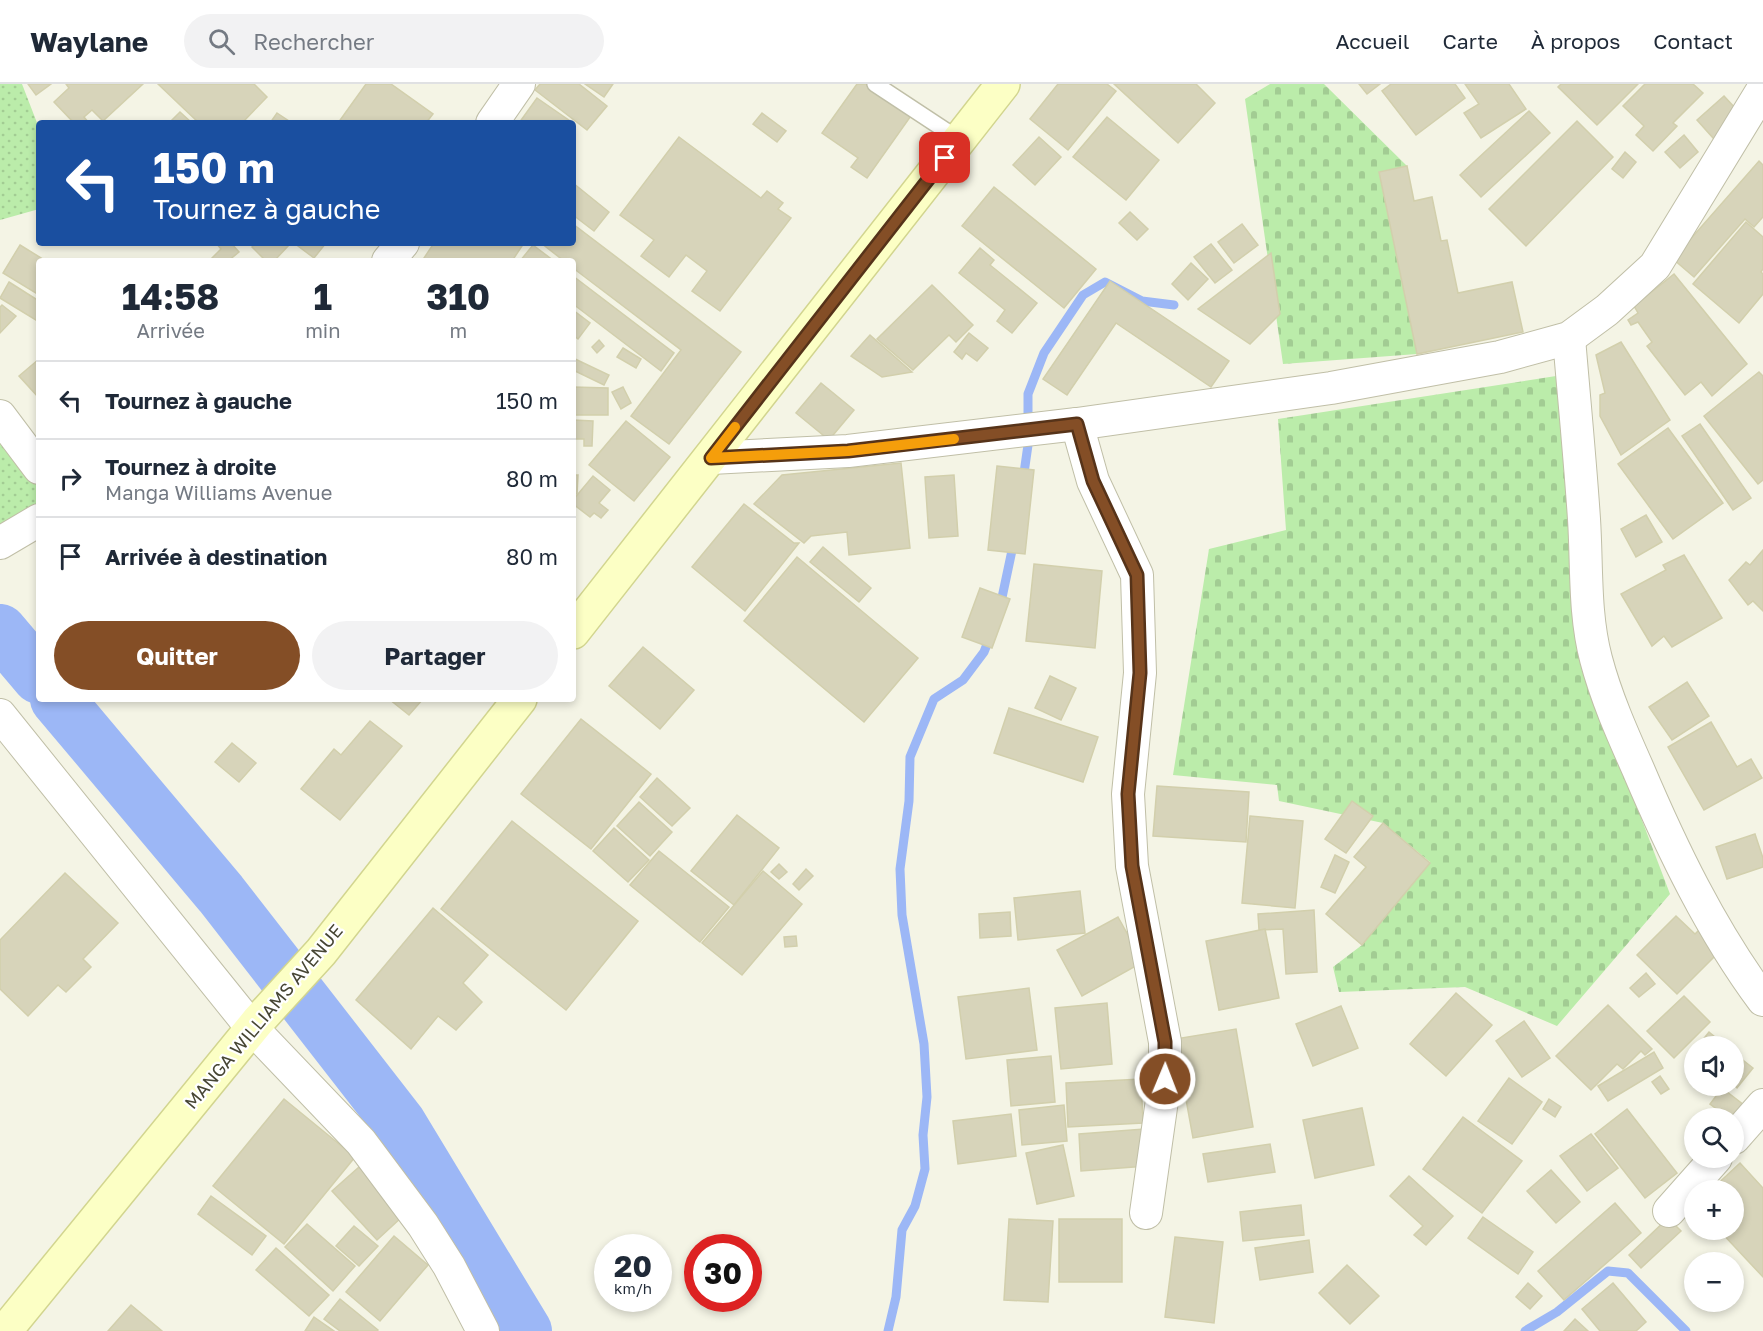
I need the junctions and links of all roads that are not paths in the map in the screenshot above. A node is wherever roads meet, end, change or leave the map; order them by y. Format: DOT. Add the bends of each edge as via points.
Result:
graph roads {
  1 [pos="519,84"];
  2 [pos="875,84"];
  3 [pos="1004,84"];
  4 [pos="1763,89"];
  5 [pos="494,120"];
  6 [pos="960,140"];
  7 [pos="400,246"];
  8 [pos="390,258"];
  9 [pos="1569,338"];
  10 [pos="0,416"];
  11 [pos="1077,424"];
  12 [pos="711,458"];
  13 [pos="36,464"];
  14 [pos="36,522"];
  15 [pos="5,540"];
  16 [pos="576,628"];
  17 [pos="518,702"];
  18 [pos="0,715"];
  19 [pos="1763,1000"];
  20 [pos="255,1024"];
  21 [pos="1763,1105"];
  22 [pos="1744,1127"];
  23 [pos="1707,1168"];
  24 [pos="1669,1211"];
  25 [pos="1146,1213"];
  26 [pos="5,1331"];
  27 [pos="483,1331"];
  1 -- 5 [label="street"];
  2 -- 6 [label="lane"];
  3 -- 6 [label="main road"];
  4 -- 9 [label="street" via="1655,266"];
  6 -- 12 [label="main road"];
  7 -- 8 [label="street"];
  9 -- 11 [label="street" via="1500,357 1342,386"];
  9 -- 19 [label="street" via="1587,597 1596,657 1617,721 1691,884"];
  10 -- 13 [label="street"];
  11 -- 12 [label="street" via="848,451"];
  11 -- 25 [label="street" via="1093,481 1137,575 1140,673 1128,794 1132,866 1165,1042 1165,1079"];
  12 -- 16 [label="main road"];
  14 -- 15 [label="street"];
  17 -- 20 [label="main road, MANGA WILLIAMS AVENUE" via="321,952"];
  18 -- 20 [label="street"];
  20 -- 26 [label="main road, MANGA WILLIAMS AVENUE"];
  20 -- 27 [label="street" via="361,1142 433,1242"];
  21 -- 22 [label="street"];
  23 -- 24 [label="street"];
}
